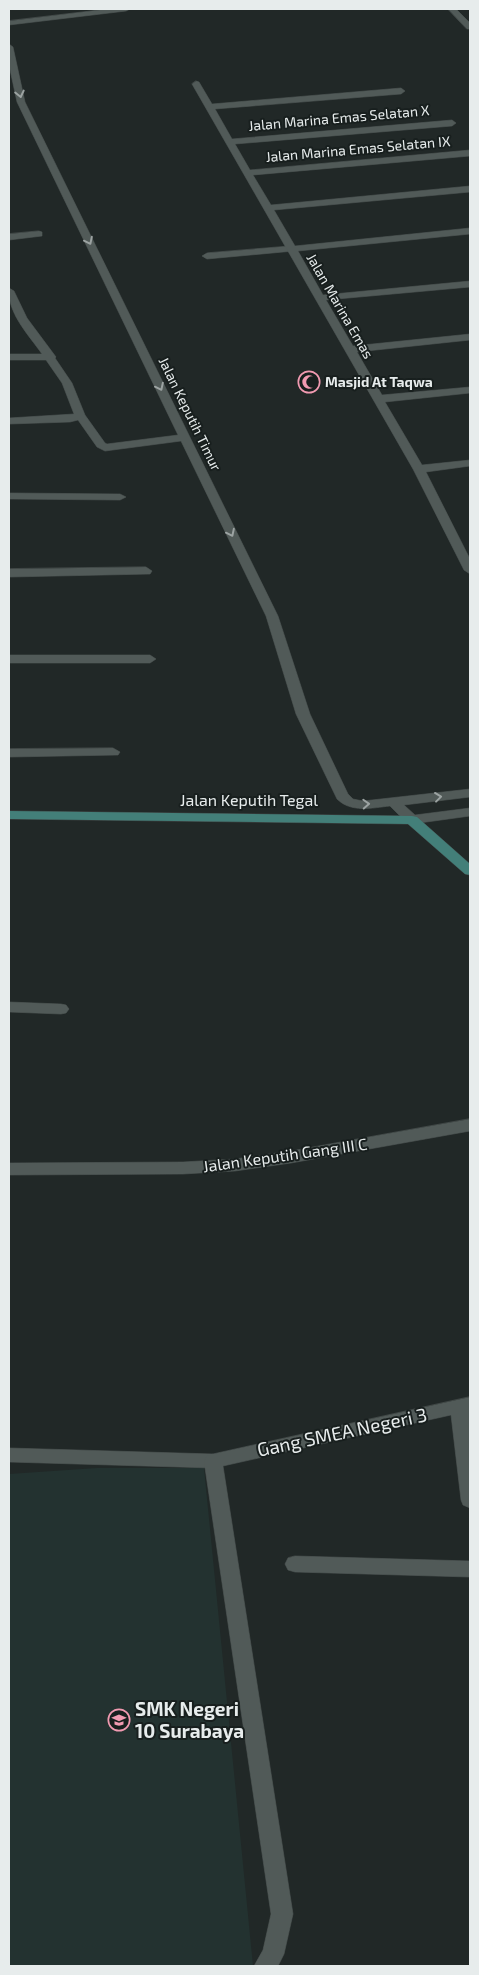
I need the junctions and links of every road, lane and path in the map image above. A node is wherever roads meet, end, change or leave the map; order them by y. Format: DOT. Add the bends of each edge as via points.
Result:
graph roads {
  1 [pos="126,9"];
  2 [pos="452,9"];
  3 [pos="92,11"];
  4 [pos="9,23"];
  5 [pos="470,27"];
  6 [pos="9,47"];
  7 [pos="196,84"];
  8 [pos="401,91"];
  9 [pos="209,107"];
  10 [pos="452,122"];
  11 [pos="229,142"];
  12 [pos="470,153"];
  13 [pos="248,173"];
  14 [pos="470,189"];
  15 [pos="268,208"];
  16 [pos="470,231"];
  17 [pos="40,234"];
  18 [pos="9,237"];
  19 [pos="291,249"];
  20 [pos="207,256"];
  21 [pos="470,284"];
  22 [pos="9,294"];
  23 [pos="320,298"];
  24 [pos="470,337"];
  25 [pos="350,350"];
  26 [pos="51,357"];
  27 [pos="9,358"];
  28 [pos="470,390"];
  29 [pos="378,399"];
  30 [pos="75,417"];
  31 [pos="9,421"];
  32 [pos="184,437"];
  33 [pos="470,462"];
  34 [pos="419,469"];
  35 [pos="9,496"];
  36 [pos="120,497"];
  37 [pos="470,570"];
  38 [pos="146,571"];
  39 [pos="9,573"];
  40 [pos="150,659"];
  41 [pos="9,660"];
  42 [pos="113,752"];
  43 [pos="9,753"];
  44 [pos="470,793"];
  45 [pos="394,802"];
  46 [pos="470,812"];
  47 [pos="9,815"];
  48 [pos="412,820"];
  49 [pos="470,871"];
  50 [pos="9,1007"];
  51 [pos="60,1009"];
  52 [pos="470,1125"];
  53 [pos="9,1169"];
  54 [pos="465,1405"];
  55 [pos="9,1455"];
  56 [pos="213,1461"];
  57 [pos="470,1500"];
  58 [pos="295,1564"];
  59 [pos="470,1569"];
  60 [pos="265,1966"];
  1 -- 3 [label="street"];
  2 -- 5 [label="street"];
  3 -- 4 [label="street"];
  6 -- 32 [label="street, Jalan Keputih Timur, one-way" via="21,102"];
  7 -- 9 [label="street, Jalan Marina Emas"];
  8 -- 9 [label="street"];
  9 -- 11 [label="street, Jalan Marina Emas"];
  10 -- 11 [label="street, Jalan Marina Emas Selatan X"];
  11 -- 13 [label="street, Jalan Marina Emas"];
  12 -- 13 [label="street, Jalan Marina Emas Selatan IX"];
  13 -- 15 [label="street, Jalan Marina Emas"];
  14 -- 15 [label="street"];
  15 -- 19 [label="street, Jalan Marina Emas"];
  16 -- 19 [label="street"];
  17 -- 18 [label="street"];
  19 -- 20 [label="lane"];
  19 -- 23 [label="street, Jalan Marina Emas"];
  21 -- 23 [label="street"];
  22 -- 26 [label="street"];
  23 -- 25 [label="street, Jalan Marina Emas"];
  24 -- 25 [label="street"];
  25 -- 29 [label="street, Jalan Marina Emas"];
  26 -- 27 [label="street"];
  26 -- 30 [label="street" via="67,383"];
  28 -- 29 [label="street"];
  29 -- 34 [label="street, Jalan Marina Emas"];
  30 -- 31 [label="street"];
  30 -- 32 [label="street" via="90,427 105,448"];
  32 -- 45 [label="street, Jalan Keputih Timur, one-way" via="272,616 303,714 342,796 358,805"];
  33 -- 34 [label="street"];
  34 -- 37 [label="street, Jalan Marina Emas"];
  35 -- 36 [label="street"];
  38 -- 39 [label="street"];
  40 -- 41 [label="street"];
  42 -- 43 [label="street"];
  45 -- 44 [label="street, one-way"];
  45 -- 48 [label="street"];
  46 -- 48 [label="street"];
  47 -- 48 [label="main road, Jalan Keputih Tegal"];
  48 -- 49 [label="main road"];
  50 -- 51 [label="street"];
  52 -- 53 [label="street, Jalan Keputih Gang III C" via="301,1156 236,1164 183,1168"];
  54 -- 56 [label="street, Gang SMEA Negeri 3"];
  54 -- 57 [label="street"];
  55 -- 56 [label="lane"];
  56 -- 60 [label="street" via="282,1914 272,1954"];
  58 -- 59 [label="street"];
}
